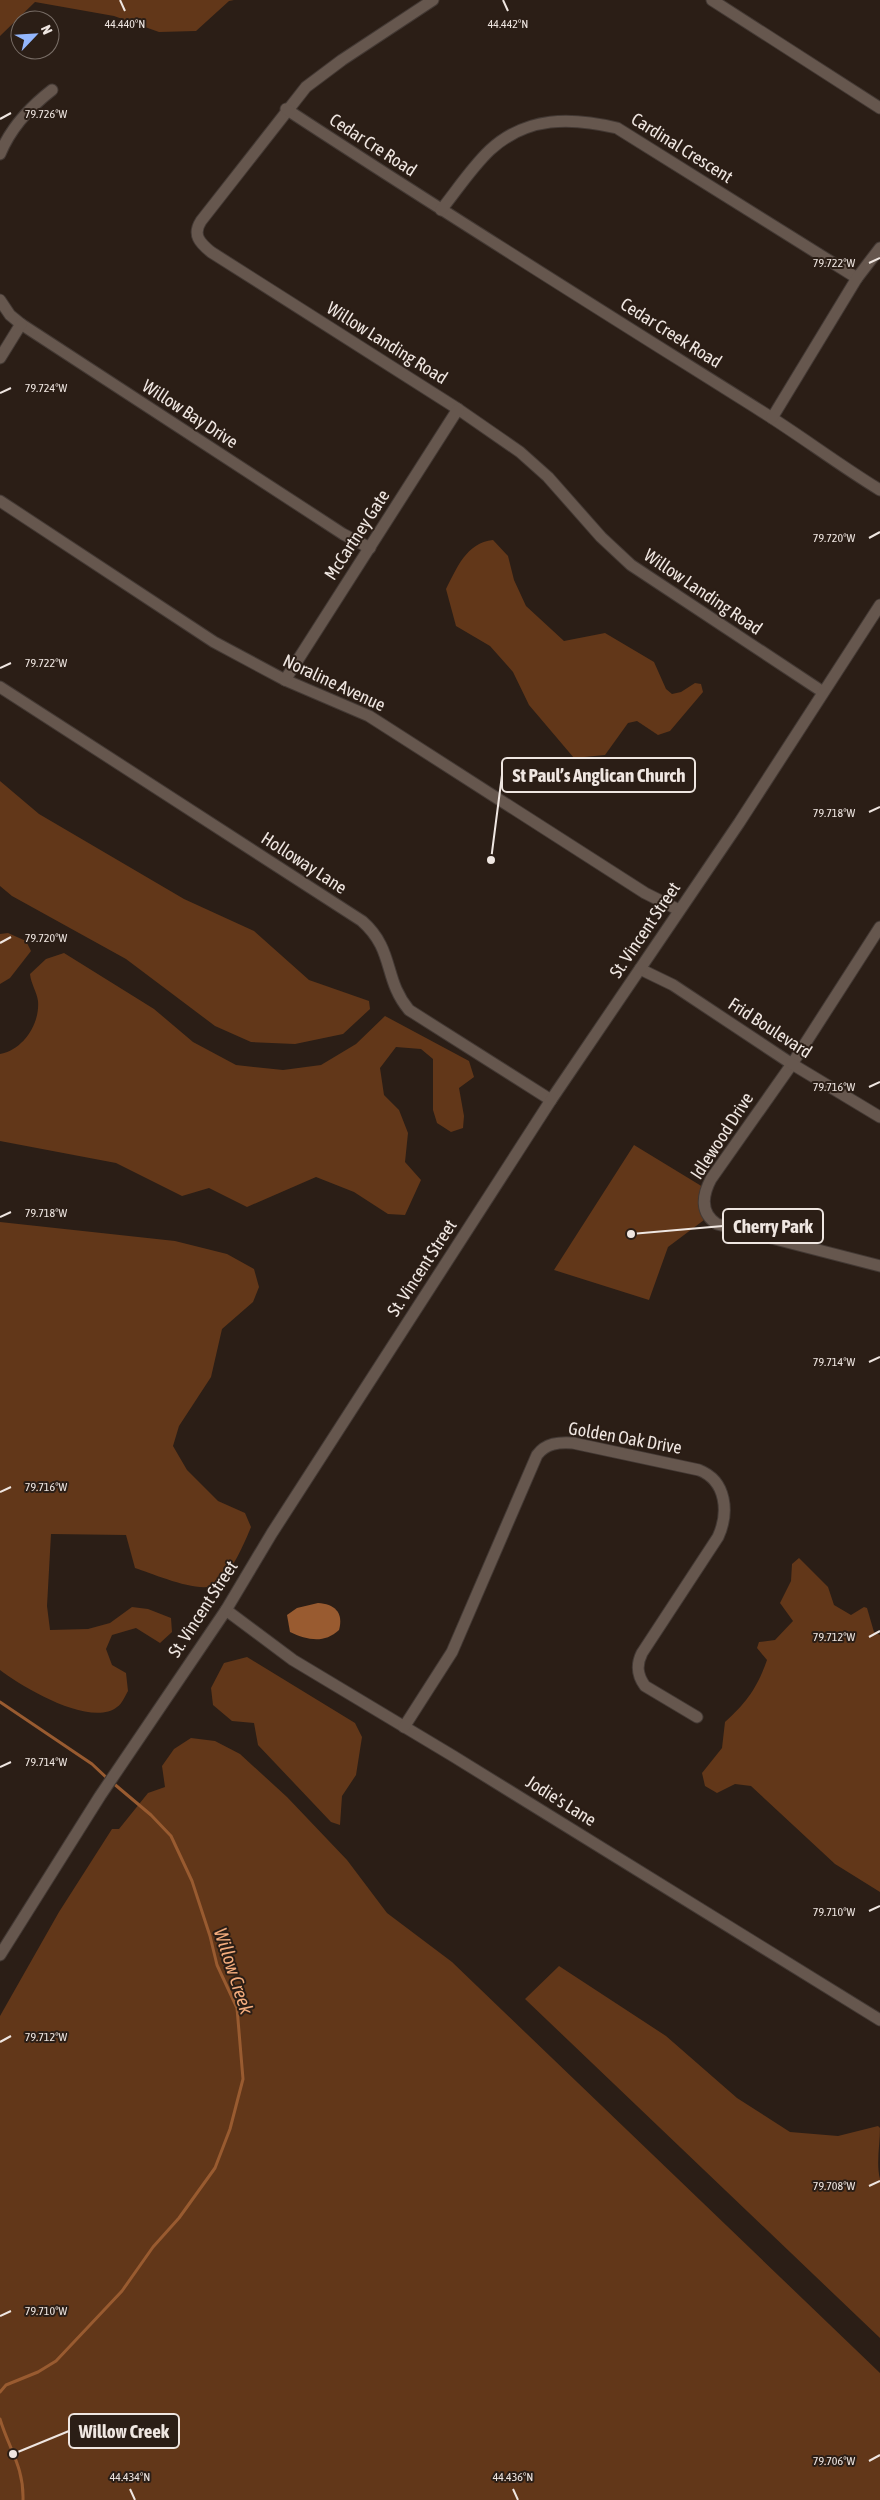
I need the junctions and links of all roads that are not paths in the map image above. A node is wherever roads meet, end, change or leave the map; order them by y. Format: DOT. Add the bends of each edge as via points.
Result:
graph roads {
  1 [pos="433,0"];
  2 [pos="718,2"];
  3 [pos="52,90"];
  4 [pos="880,108"];
  5 [pos="286,109"];
  6 [pos="0,154"];
  7 [pos="441,210"];
  8 [pos="880,248"];
  9 [pos="857,278"];
  10 [pos="0,300"];
  11 [pos="21,324"];
  12 [pos="0,358"];
  13 [pos="458,409"];
  14 [pos="772,418"];
  15 [pos="880,490"];
  16 [pos="0,501"];
  17 [pos="370,548"];
  18 [pos="880,605"];
  19 [pos="285,680"];
  20 [pos="0,687"];
  21 [pos="823,692"];
  22 [pos="679,910"];
  23 [pos="880,927"];
  24 [pos="640,969"];
  25 [pos="792,1064"];
  26 [pos="551,1100"];
  27 [pos="880,1117"];
  28 [pos="880,1266"];
  29 [pos="226,1610"];
  30 [pos="697,1717"];
  31 [pos="404,1727"];
  32 [pos="0,1955"];
  33 [pos="880,2020"];
  1 -- 5 [label="street, Willow Landing Road" via="317,78"];
  2 -- 4 [label="street"];
  3 -- 6 [label="street" via="24,115"];
  5 -- 7 [label="street, Cedar Cre Road"];
  5 -- 13 [label="street, Willow Landing Road" via="201,222 197,228 198,240 211,252"];
  7 -- 9 [label="street, Cardinal Crescent" via="490,150 517,131 550,121 584,120 617,128"];
  7 -- 14 [label="street, Cedar Creek Road"];
  8 -- 9 [label="street"];
  9 -- 14 [label="street"];
  10 -- 11 [label="street, Willow Bay Drive"];
  11 -- 12 [label="street"];
  11 -- 17 [label="street, Willow Bay Drive" via="343,534"];
  13 -- 17 [label="street, McCartney Gate"];
  13 -- 21 [label="street, Willow Landing Road" via="520,452 548,477 601,537 631,565"];
  14 -- 15 [label="street, Cedar Creek Road"];
  16 -- 19 [label="street, Noraline Avenue" via="214,642"];
  17 -- 19 [label="street, McCartney Gate"];
  18 -- 21 [label="street, St. Vincent Street"];
  19 -- 22 [label="street, Noraline Avenue" via="370,716 645,893"];
  20 -- 26 [label="street, Holloway Lane" via="362,922 380,940 394,987 409,1010"];
  21 -- 22 [label="street, St. Vincent Street"];
  22 -- 24 [label="street, St. Vincent Street"];
  23 -- 25 [label="street, Idlewood Drive"];
  24 -- 25 [label="street, Frid Boulevard" via="673,985"];
  24 -- 26 [label="street, St. Vincent Street"];
  25 -- 27 [label="street, Frid Boulevard"];
  25 -- 28 [label="street, Idlewood Drive" via="711,1180 704,1196 706,1213 710,1220 726,1227"];
  26 -- 29 [label="street, St. Vincent Street" via="272,1533"];
  29 -- 31 [label="street, Jodie's Lane" via="293,1660"];
  29 -- 32 [label="street, St. Vincent Street" via="100,1796"];
  30 -- 31 [label="street, Golden Oak Drive" via="645,1686 637,1666 642,1653 718,1537 724,1507 720,1489 712,1477 699,1470 560,1442 546,1446 537,1455 452,1652"];
  31 -- 33 [label="street, Jodie's Lane"];
}
